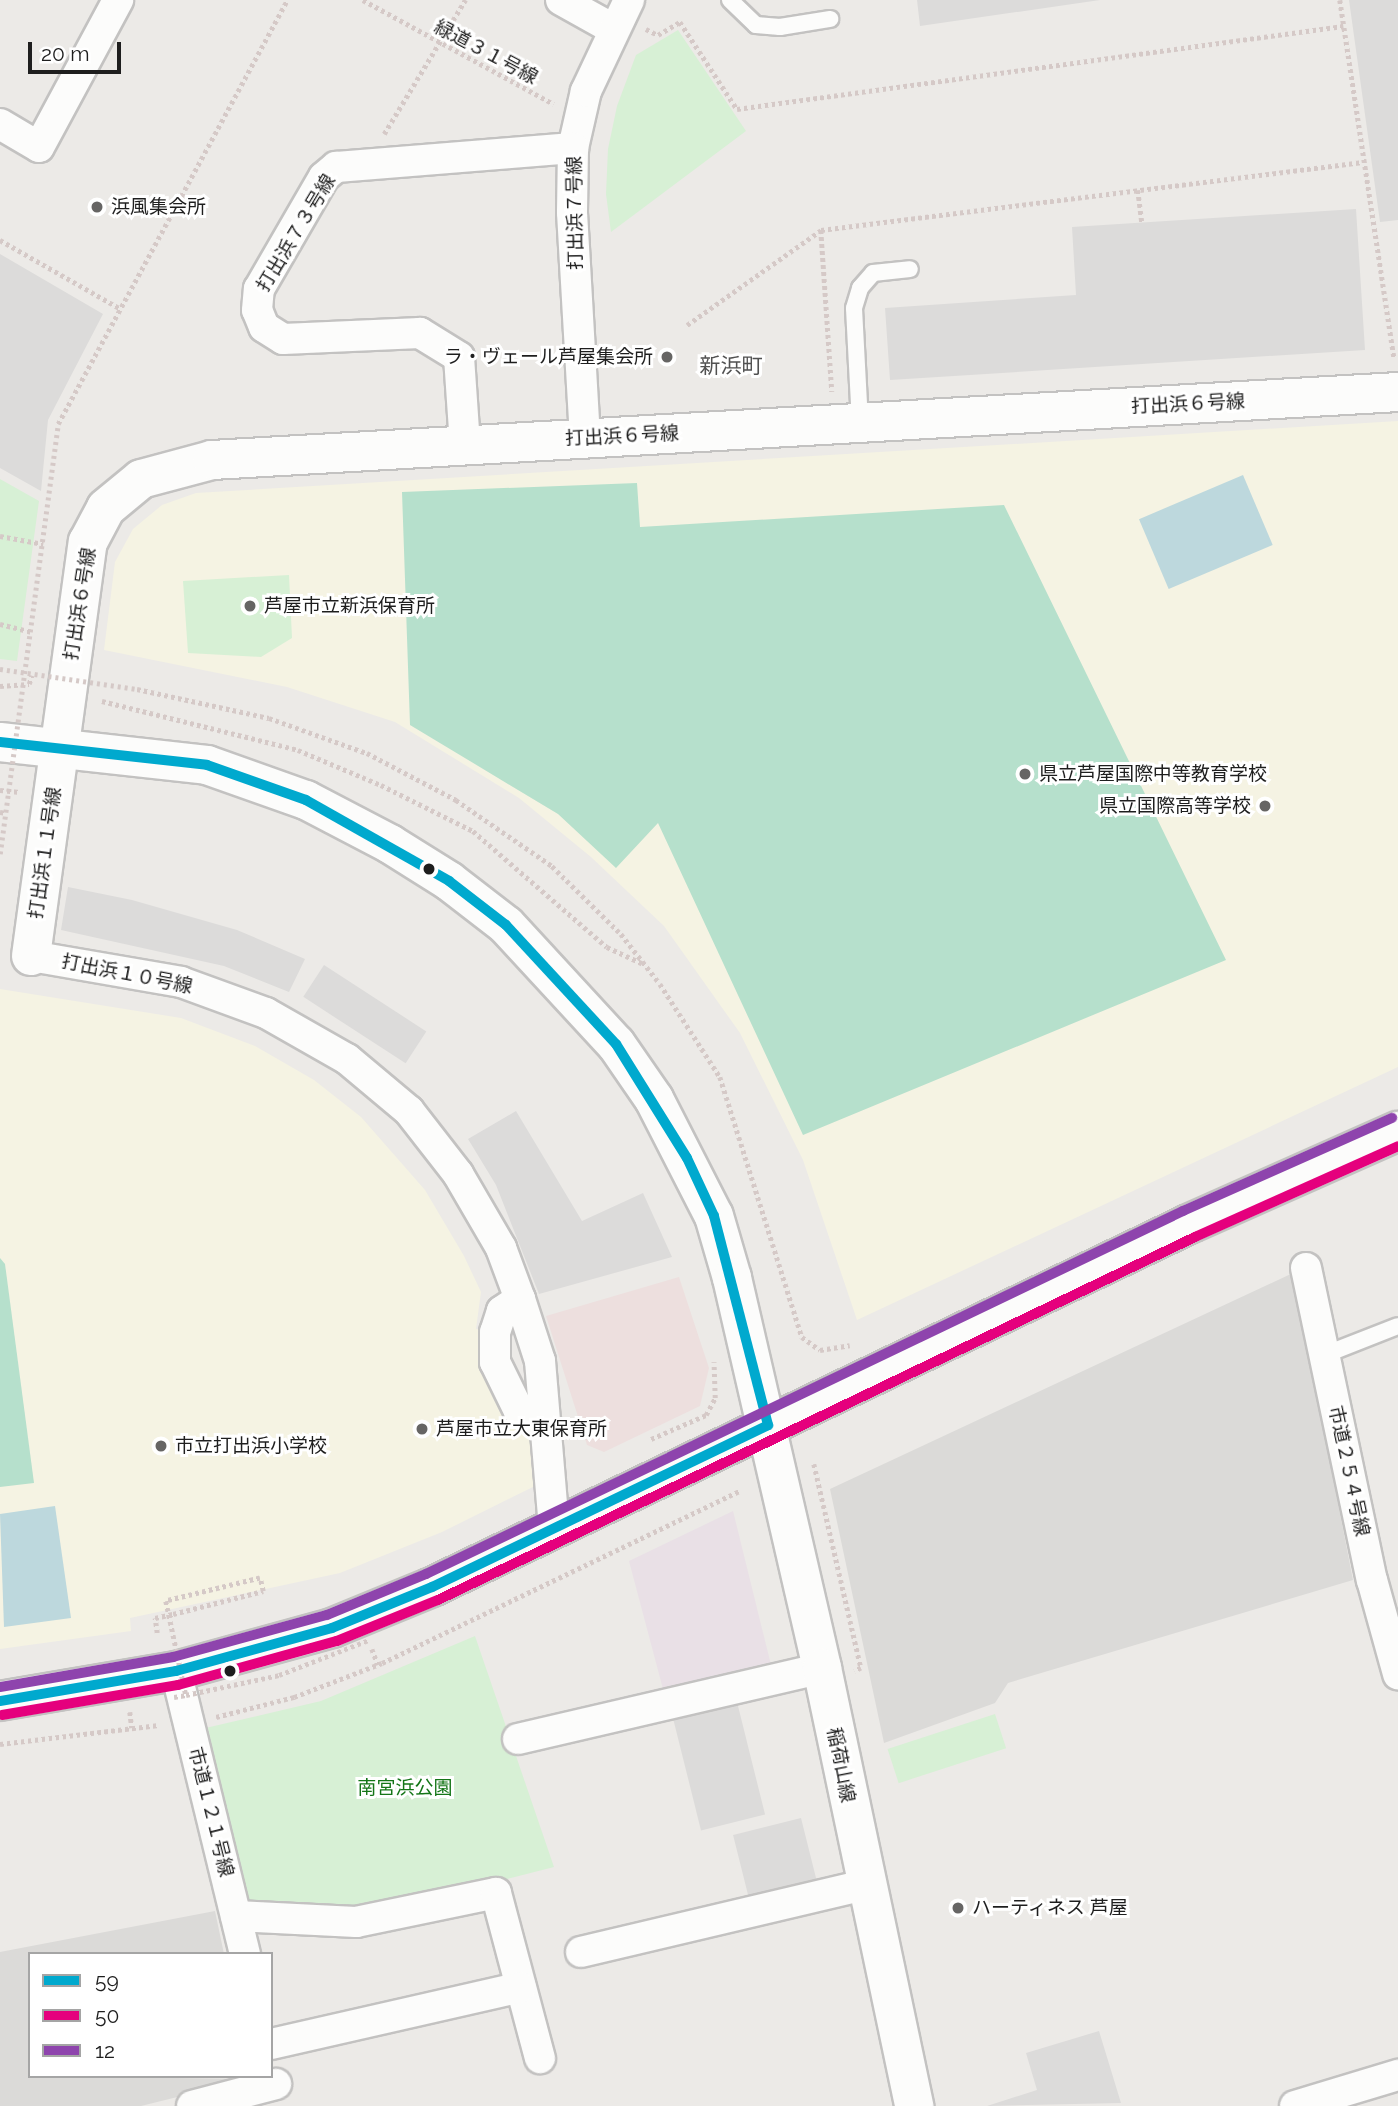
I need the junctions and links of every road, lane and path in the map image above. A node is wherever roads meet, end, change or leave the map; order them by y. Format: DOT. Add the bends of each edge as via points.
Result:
graph roads {
  1 [pos="118,0"];
  2 [pos="286,0"];
  3 [pos="363,0"];
  4 [pos="465,0"];
  5 [pos="561,0"];
  6 [pos="629,0"];
  7 [pos="730,0"];
  8 [pos="1340,0"];
  9 [pos="830,19"];
  10 [pos="1343,26"];
  11 [pos="642,27"];
  12 [pos="613,29"];
  13 [pos="440,43"];
  14 [pos="561,107"];
  15 [pos="0,124"];
  16 [pos="573,148"];
  17 [pos="1363,162"];
  18 [pos="366,164"];
  19 [pos="1138,190"];
  20 [pos="1142,222"];
  21 [pos="821,230"];
  22 [pos="0,240"];
  23 [pos="911,269"];
  24 [pos="119,308"];
  25 [pos="687,325"];
  26 [pos="1397,382"];
  27 [pos="847,423"];
  28 [pos="585,438"];
  29 [pos="465,444"];
  30 [pos="0,536"];
  31 [pos="43,544"];
  32 [pos="0,624"];
  33 [pos="32,632"];
  34 [pos="36,666"];
  35 [pos="0,669"];
  36 [pos="27,673"];
  37 [pos="0,686"];
  38 [pos="137,689"];
  39 [pos="0,741"];
  40 [pos="58,749"];
  41 [pos="3,812"];
  42 [pos="0,855"];
  43 [pos="31,956"];
  44 [pos="1398,1131"];
  45 [pos="1306,1268"];
  46 [pos="520,1299"];
  47 [pos="1398,1326"];
  48 [pos="712,1352"];
  49 [pos="1324,1355"];
  50 [pos="768,1425"];
  51 [pos="548,1428"];
  52 [pos="651,1439"];
  53 [pos="814,1464"];
  54 [pos="822,1493"];
  55 [pos="554,1526"];
  56 [pos="1385,1576"];
  57 [pos="157,1633"];
  58 [pos="378,1665"];
  59 [pos="822,1668"];
  60 [pos="1398,1674"];
  61 [pos="179,1687"];
  62 [pos="0,1701"];
  63 [pos="518,1739"];
  64 [pos="865,1885"];
  65 [pos="236,1916"];
  66 [pos="245,1952"];
  67 [pos="581,1952"];
  68 [pos="521,1987"];
  69 [pos="273,2044"];
  70 [pos="540,2058"];
  71 [pos="1398,2075"];
  72 [pos="276,2085"];
  73 [pos="192,2106"];
  74 [pos="914,2106"];
  75 [pos="1295,2106"];
  1 -- 15 [label="street" via="39,147"];
  2 -- 24 [label="path"];
  3 -- 13 [label="path, 緑道３１号線"];
  4 -- 13 [label="path"];
  5 -- 12 [label="street"];
  6 -- 12 [label="street, 打出浜７号線"];
  7 -- 9 [label="lane" via="756,25 780,27"];
  8 -- 10 [label="path"];
  10 -- 11 [label="path" via="737,109 680,22 658,35"];
  10 -- 17 [label="path"];
  12 -- 16 [label="street, 打出浜７号線" via="586,91"];
  13 -- 14 [label="path, 緑道３１号線"];
  13 -- 18 [label="path"];
  16 -- 18 [label="street, 打出浜７３号線"];
  16 -- 28 [label="street, 打出浜７号線" via="572,212"];
  17 -- 19 [label="path"];
  17 -- 26 [label="path"];
  18 -- 29 [label="street, 打出浜７３号線" via="336,167 324,177 259,289 257,310 264,327 283,339 420,333 459,357"];
  19 -- 20 [label="path"];
  19 -- 21 [label="path"];
  21 -- 25 [label="path"];
  21 -- 27 [label="path"];
  22 -- 24 [label="path"];
  23 -- 27 [label="lane" via="873,272 860,288 853,308"];
  24 -- 31 [label="path, bridge" via="58,424"];
  26 -- 27 [label="street, 打出浜６号線"];
  27 -- 28 [label="street, 打出浜６号線"];
  28 -- 29 [label="street, 打出浜６号線"];
  29 -- 40 [label="street, 打出浜６号線" via="212,460 141,480 106,508 88,542"];
  30 -- 31 [label="path"];
  31 -- 33 [label="path, bridge"];
  32 -- 33 [label="path"];
  33 -- 36 [label="path, bridge"];
  34 -- 37 [label="path" via="29,684"];
  35 -- 36 [label="path, bridge"];
  36 -- 38 [label="path, bridge"];
  36 -- 41 [label="path, bridge"];
  39 -- 40 [label="street, 稲荷山線"];
  40 -- 43 [label="street, 打出浜１１号線"];
  40 -- 50 [label="street, 稲荷山線" via="207,765 306,800 449,881 506,925 616,1044 687,1157 714,1216"];
  41 -- 42 [label="path, bridge"];
  43 -- 46 [label="street, 打出浜１０号線" via="181,982 265,1013 347,1059 409,1111 458,1174 501,1248"];
  44 -- 50 [label="street" via="1189,1224"];
  45 -- 49 [label="street, 市道２５４号線"];
  46 -- 51 [label="street, 打出浜１０号線" via="540,1361"];
  46 -- 51 [label="street" via="502,1311 495,1332 495,1362 519,1411"];
  47 -- 49 [label="lane"];
  48 -- 52 [label="path" via="715,1398 706,1415"];
  49 -- 56 [label="street, 市道２５４号線"];
  50 -- 55 [label="street"];
  50 -- 59 [label="street, 稲荷山線"];
  51 -- 55 [label="street, 打出浜１０号線"];
  53 -- 54 [label="path"];
  55 -- 61 [label="street" via="432,1587"];
  56 -- 60 [label="street, 市道２５４号線"];
  57 -- 61 [label="path, bridge" via="155,1618 173,1614 263,1591 260,1578 166,1601"];
  58 -- 61 [label="path, bridge" via="369,1640 279,1675"];
  59 -- 63 [label="street"];
  59 -- 64 [label="street, 稲荷山線"];
  61 -- 62 [label="street"];
  61 -- 65 [label="street, 市道１２１号線"];
  64 -- 67 [label="street"];
  64 -- 74 [label="street, 稲荷山線"];
  65 -- 66 [label="street, 市道１２１号線"];
  65 -- 68 [label="street" via="356,1922 496,1893"];
  68 -- 69 [label="street"];
  68 -- 70 [label="street"];
  71 -- 75 [label="street"];
  72 -- 73 [label="street"];
}
